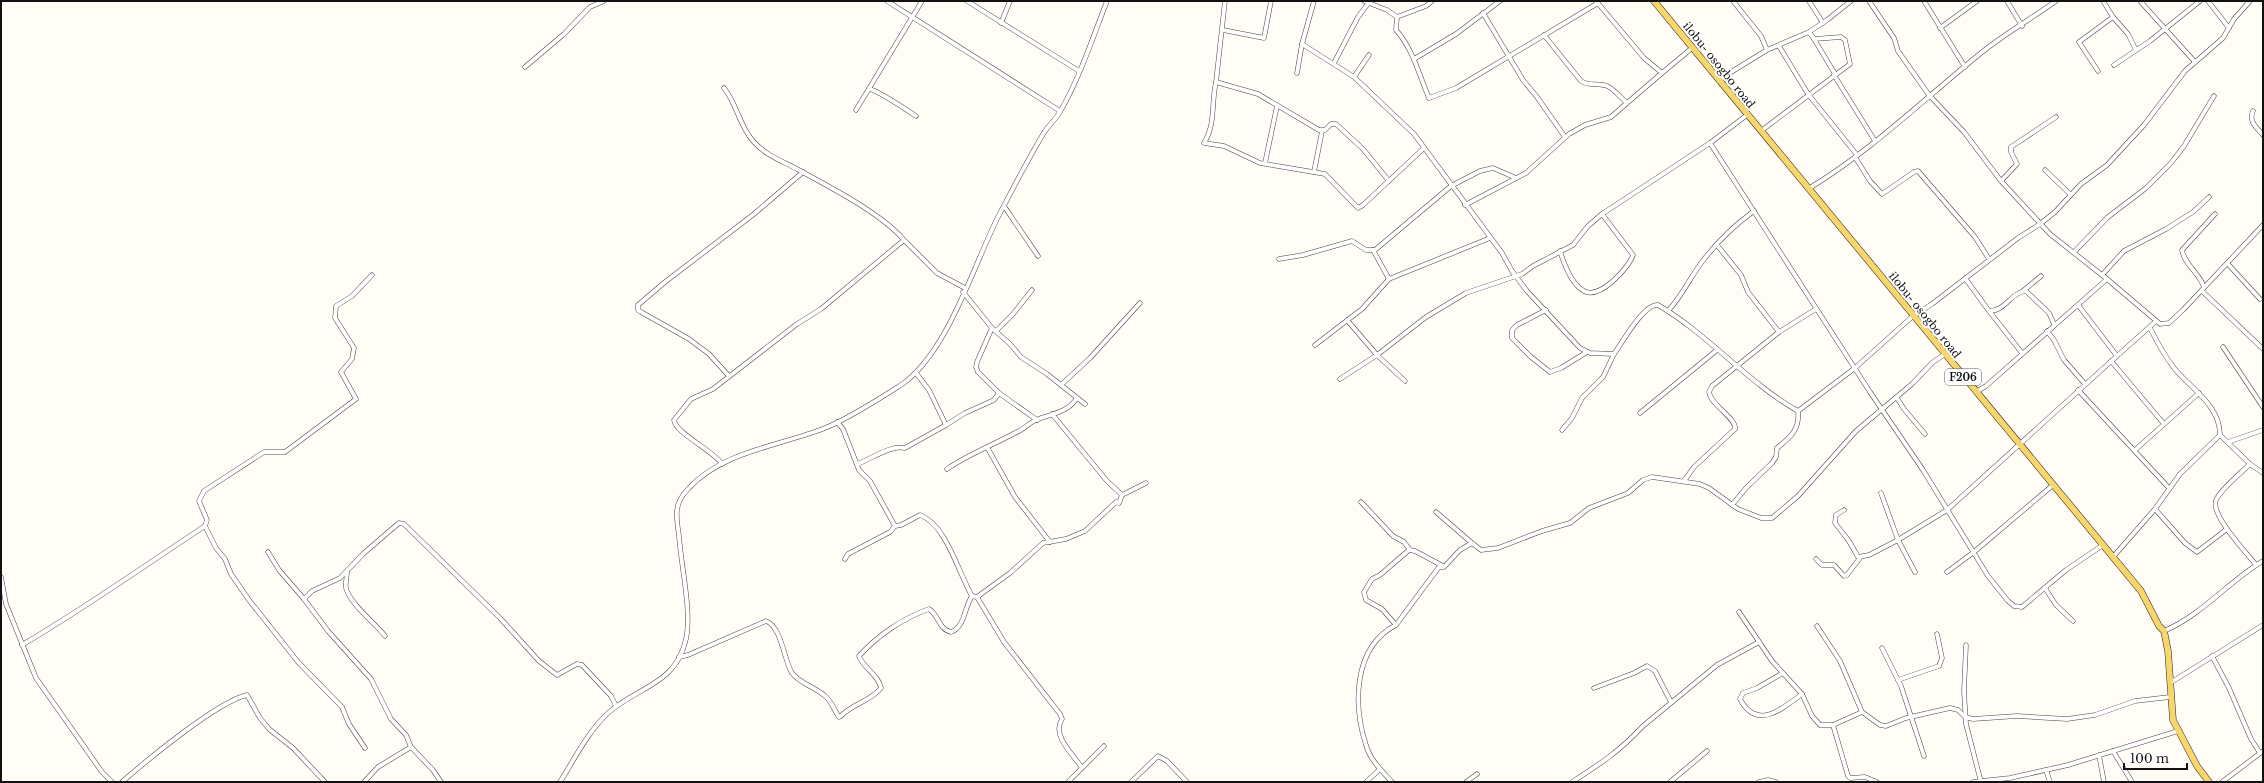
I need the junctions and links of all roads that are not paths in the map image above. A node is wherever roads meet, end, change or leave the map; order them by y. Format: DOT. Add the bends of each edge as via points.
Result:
graph roads {
  1 [pos="604,1"];
  2 [pos="887,1"];
  3 [pos="922,1"];
  4 [pos="966,1"];
  5 [pos="1010,1"];
  6 [pos="1107,1"];
  7 [pos="1225,1"];
  8 [pos="1270,1"];
  9 [pos="1314,1"];
  10 [pos="1432,1"];
  11 [pos="1500,1"];
  12 [pos="1654,1"];
  13 [pos="1733,1"];
  14 [pos="1809,1"];
  15 [pos="1851,1"];
  16 [pos="1869,1"];
  17 [pos="1924,1"];
  18 [pos="1978,1"];
  19 [pos="2007,1"];
  20 [pos="2056,1"];
  21 [pos="2103,1"];
  22 [pos="2140,1"];
  23 [pos="2200,1"];
  24 [pos="2208,1"];
  25 [pos="2250,1"];
  26 [pos="1367,2"];
  27 [pos="1597,2"];
  28 [pos="1483,13"];
  29 [pos="913,17"];
  30 [pos="1397,17"];
  31 [pos="2113,17"];
  32 [pos="1823,22"];
  33 [pos="1001,23"];
  34 [pos="2022,26"];
  35 [pos="1940,28"];
  36 [pos="2229,28"];
  37 [pos="2164,29"];
  38 [pos="1223,30"];
  39 [pos="1808,32"];
  40 [pos="1544,35"];
  41 [pos="1814,39"];
  42 [pos="1302,44"];
  43 [pos="1779,46"];
  44 [pos="1692,48"];
  45 [pos="1767,50"];
  46 [pos="2136,50"];
  47 [pos="1369,55"];
  48 [pos="1509,56"];
  49 [pos="1414,59"];
  50 [pos="2195,62"];
  51 [pos="1334,63"];
  52 [pos="2114,64"];
  53 [pos="1965,66"];
  54 [pos="525,67"];
  55 [pos="1079,71"];
  56 [pos="2098,71"];
  57 [pos="1297,73"];
  58 [pos="1662,73"];
  59 [pos="1835,75"];
  60 [pos="1354,77"];
  61 [pos="1718,80"];
  62 [pos="1216,82"];
  63 [pos="724,88"];
  64 [pos="869,89"];
  65 [pos="1808,94"];
  66 [pos="1930,95"];
  67 [pos="2214,96"];
  68 [pos="1627,103"];
  69 [pos="1277,106"];
  70 [pos="856,110"];
  71 [pos="1060,111"];
  72 [pos="2253,111"];
  73 [pos="1747,115"];
  74 [pos="916,116"];
  75 [pos="2056,117"];
  76 [pos="1322,131"];
  77 [pos="1761,132"];
  78 [pos="2263,135"];
  79 [pos="1565,137"];
  80 [pos="1875,141"];
  81 [pos="1710,143"];
  82 [pos="1424,148"];
  83 [pos="1856,156"];
  84 [pos="1265,163"];
  85 [pos="2045,170"];
  86 [pos="804,172"];
  87 [pos="1314,172"];
  88 [pos="1516,178"];
  89 [pos="1389,181"];
  90 [pos="2001,181"];
  91 [pos="1451,186"];
  92 [pos="1808,189"];
  93 [pos="2070,194"];
  94 [pos="2209,197"];
  95 [pos="1465,205"];
  96 [pos="1004,206"];
  97 [pos="1754,211"];
  98 [pos="1602,214"];
  99 [pos="2215,214"];
  100 [pos="2040,224"];
  101 [pos="2263,225"];
  102 [pos="1490,238"];
  103 [pos="904,240"];
  104 [pos="1717,245"];
  105 [pos="1373,250"];
  106 [pos="1560,252"];
  107 [pos="2074,252"];
  108 [pos="1038,256"];
  109 [pos="1279,260"];
  110 [pos="1989,260"];
  111 [pos="2227,263"];
  112 [pos="372,275"];
  113 [pos="1516,275"];
  114 [pos="2102,275"];
  115 [pos="2041,276"];
  116 [pos="1965,278"];
  117 [pos="1389,279"];
  118 [pos="2108,279"];
  119 [pos="966,288"];
  120 [pos="2203,289"];
  121 [pos="1032,290"];
  122 [pos="2023,291"];
  123 [pos="963,292"];
  124 [pos="2260,298"];
  125 [pos="1140,303"];
  126 [pos="2078,305"];
  127 [pos="1816,309"];
  128 [pos="1546,310"];
  129 [pos="1668,311"];
  130 [pos="1989,311"];
  131 [pos="1913,316"];
  132 [pos="1348,320"];
  133 [pos="2155,322"];
  134 [pos="2054,324"];
  135 [pos="2150,328"];
  136 [pos="994,329"];
  137 [pos="2047,331"];
  138 [pos="1779,332"];
  139 [pos="1315,345"];
  140 [pos="2223,346"];
  141 [pos="2263,349"];
  142 [pos="1717,350"];
  143 [pos="1588,352"];
  144 [pos="2022,353"];
  145 [pos="1614,354"];
  146 [pos="1945,354"];
  147 [pos="1377,355"];
  148 [pos="2117,356"];
  149 [pos="2111,361"];
  150 [pos="1737,365"];
  151 [pos="1855,368"];
  152 [pos="916,373"];
  153 [pos="728,376"];
  154 [pos="1340,379"];
  155 [pos="1405,381"];
  156 [pos="1061,384"];
  157 [pos="2085,384"];
  158 [pos="2078,390"];
  159 [pos="999,393"];
  160 [pos="1976,393"];
  161 [pos="2199,394"];
  162 [pos="1076,398"];
  163 [pos="1897,398"];
  164 [pos="1085,404"];
  165 [pos="2263,407"];
  166 [pos="1882,409"];
  167 [pos="1798,411"];
  168 [pos="1640,413"];
  169 [pos="1052,414"];
  170 [pos="1037,420"];
  171 [pos="836,422"];
  172 [pos="2164,424"];
  173 [pos="946,425"];
  174 [pos="1562,430"];
  175 [pos="2263,430"];
  176 [pos="1925,434"];
  177 [pos="2220,435"];
  178 [pos="2228,442"];
  179 [pos="2019,444"];
  180 [pos="987,447"];
  181 [pos="2135,450"];
  182 [pos="722,464"];
  183 [pos="857,464"];
  184 [pos="2250,464"];
  185 [pos="948,469"];
  186 [pos="2263,473"];
  187 [pos="1684,481"];
  188 [pos="1146,483"];
  189 [pos="2053,485"];
  190 [pos="2169,488"];
  191 [pos="1881,493"];
  192 [pos="1122,495"];
  193 [pos="1361,502"];
  194 [pos="1732,505"];
  195 [pos="2155,509"];
  196 [pos="1844,510"];
  197 [pos="1946,510"];
  198 [pos="1436,512"];
  199 [pos="205,526"];
  200 [pos="895,526"];
  201 [pos="2227,529"];
  202 [pos="1898,540"];
  203 [pos="1050,542"];
  204 [pos="1472,544"];
  205 [pos="2102,545"];
  206 [pos="1410,550"];
  207 [pos="268,552"];
  208 [pos="1974,552"];
  209 [pos="2113,557"];
  210 [pos="1860,558"];
  211 [pos="845,559"];
  212 [pos="1816,559"];
  213 [pos="2263,561"];
  214 [pos="2256,565"];
  215 [pos="1444,567"];
  216 [pos="347,572"];
  217 [pos="1915,572"];
  218 [pos="1947,572"];
  219 [pos="1,577"];
  220 [pos="2045,588"];
  221 [pos="972,596"];
  222 [pos="977,597"];
  223 [pos="304,599"];
  224 [pos="1739,612"];
  225 [pos="2072,621"];
  226 [pos="1396,625"];
  227 [pos="1817,626"];
  228 [pos="2262,628"];
  229 [pos="2164,631"];
  230 [pos="1937,634"];
  231 [pos="385,636"];
  232 [pos="1759,642"];
  233 [pos="22,645"];
  234 [pos="1966,645"];
  235 [pos="1882,648"];
  236 [pos="2212,656"];
  237 [pos="679,657"];
  238 [pos="1783,673"];
  239 [pos="1898,680"];
  240 [pos="2170,684"];
  241 [pos="1594,688"];
  242 [pos="1802,694"];
  243 [pos="2170,697"];
  244 [pos="1671,702"];
  245 [pos="616,706"];
  246 [pos="1862,712"];
  247 [pos="1910,717"];
  248 [pos="1965,717"];
  249 [pos="1833,725"];
  250 [pos="2178,731"];
  251 [pos="1104,746"];
  252 [pos="411,747"];
  253 [pos="365,748"];
  254 [pos="1707,751"];
  255 [pos="2113,751"];
  256 [pos="2262,752"];
  257 [pos="2099,754"];
  258 [pos="1924,756"];
  259 [pos="1082,768"];
  260 [pos="1379,770"];
  261 [pos="2046,770"];
  262 [pos="1477,774"];
  263 [pos="112,782"];
  264 [pos="122,782"];
  265 [pos="325,782"];
  266 [pos="364,782"];
  267 [pos="441,782"];
  268 [pos="560,782"];
  269 [pos="1068,782"];
  270 [pos="1131,782"];
  271 [pos="1187,782"];
  272 [pos="1366,782"];
  273 [pos="1392,782"];
  274 [pos="1466,782"];
  275 [pos="1572,782"];
  276 [pos="1670,782"];
  277 [pos="1759,782"];
  278 [pos="1776,782"];
  279 [pos="1877,782"];
  280 [pos="1972,782"];
  281 [pos="1981,782"];
  282 [pos="2050,782"];
  283 [pos="2104,782"];
  284 [pos="2132,782"];
  285 [pos="2209,782"];
  286 [pos="2222,782"];
  1 -- 54 [label="street" via="590,7 564,34"];
  2 -- 29 [label="street"];
  3 -- 29 [label="street"];
  4 -- 33 [label="street"];
  5 -- 33 [label="street"];
  6 -- 55 [label="street"];
  7 -- 38 [label="street"];
  8 -- 38 [label="street" via="1264,38"];
  9 -- 42 [label="street"];
  10 -- 30 [label="street" via="1426,6"];
  11 -- 28 [label="street"];
  12 -- 44 [label="main road, ilobu- osogbo road / F206"];
  13 -- 45 [label="street" via="1761,36"];
  14 -- 32 [label="street"];
  15 -- 32 [label="street"];
  16 -- 66 [label="street" via="1894,38 1898,51"];
  17 -- 35 [label="street"];
  18 -- 35 [label="street"];
  19 -- 34 [label="street"];
  20 -- 34 [label="street"];
  21 -- 31 [label="street"];
  22 -- 37 [label="street"];
  23 -- 37 [label="street"];
  24 -- 36 [label="street"];
  25 -- 36 [label="street"];
  26 -- 30 [label="street"];
  26 -- 51 [label="street"];
  27 -- 40 [label="street"];
  27 -- 58 [label="street" via="1644,58"];
  28 -- 48 [label="street"];
  28 -- 49 [label="street" via="1456,34"];
  29 -- 64 [label="street"];
  29 -- 71 [label="street"];
  30 -- 49 [label="street" via="1396,30"];
  31 -- 46 [label="street" via="2128,34"];
  31 -- 56 [label="street" via="2079,42"];
  32 -- 39 [label="street"];
  33 -- 55 [label="street"];
  34 -- 53 [label="street" via="1997,41"];
  35 -- 53 [label="street"];
  36 -- 50 [label="street" via="2220,42"];
  37 -- 46 [label="street"];
  37 -- 50 [label="street"];
  38 -- 62 [label="street"];
  39 -- 41 [label="street"];
  39 -- 43 [label="street"];
  40 -- 48 [label="street"];
  40 -- 68 [label="street" via="1581,81 1589,86 1602,85 1610,88"];
  41 -- 59 [label="street"];
  41 -- 59 [label="street" via="1841,37 1845,40 1850,64"];
  42 -- 51 [label="street"];
  42 -- 57 [label="street"];
  43 -- 45 [label="street"];
  43 -- 65 [label="street"];
  44 -- 58 [label="street"];
  44 -- 61 [label="main road, ilobu- osogbo road / F206"];
  45 -- 61 [label="street"];
  46 -- 52 [label="street"];
  47 -- 60 [label="street"];
  48 -- 49 [label="street" via="1456,88 1429,98"];
  48 -- 79 [label="street" via="1522,80"];
  50 -- 93 [label="street" via="2180,76 2119,154"];
  51 -- 60 [label="street"];
  53 -- 66 [label="street"];
  55 -- 71 [label="street"];
  58 -- 68 [label="street"];
  59 -- 65 [label="street"];
  59 -- 80 [label="street"];
  60 -- 82 [label="street"];
  61 -- 73 [label="main road, ilobu- osogbo road / F206"];
  62 -- 69 [label="street" via="1258,94"];
  62 -- 84 [label="street" via="1212,103 1215,108 1204,143 1224,146"];
  63 -- 86 [label="street" via="733,99 739,118 753,142 776,160"];
  64 -- 70 [label="street"];
  64 -- 74 [label="street" via="875,90"];
  65 -- 77 [label="street"];
  65 -- 83 [label="street"];
  66 -- 80 [label="street"];
  66 -- 90 [label="street" via="1964,132"];
  67 -- 107 [label="street" via="2171,163 2146,188 2108,217"];
  68 -- 79 [label="street" via="1611,117 1585,125"];
  69 -- 76 [label="street"];
  69 -- 84 [label="street"];
  71 -- 96 [label="street" via="1046,129"];
  72 -- 78 [label="street" via="2252,122"];
  73 -- 77 [label="main road, ilobu- osogbo road / F206"];
  73 -- 81 [label="street"];
  75 -- 90 [label="street" via="2011,147 2017,164"];
  76 -- 87 [label="street"];
  76 -- 89 [label="street" via="1333,123 1344,130"];
  77 -- 92 [label="main road, ilobu- osogbo road / F206"];
  79 -- 88 [label="street" via="1538,164"];
  80 -- 83 [label="street"];
  81 -- 97 [label="street"];
  81 -- 98 [label="street"];
  82 -- 89 [label="street"];
  82 -- 91 [label="street"];
  83 -- 92 [label="street"];
  83 -- 110 [label="street" via="1870,181 1882,194 1918,171 1975,237"];
  84 -- 87 [label="street"];
  85 -- 93 [label="street"];
  86 -- 103 [label="street" via="850,199 885,223"];
  86 -- 153 [label="street" via="638,305 641,312 710,354"];
  87 -- 89 [label="street" via="1325,174 1333,180 1358,208"];
  88 -- 91 [label="street" via="1488,168"];
  88 -- 95 [label="street"];
  90 -- 100 [label="street"];
  91 -- 95 [label="street"];
  91 -- 105 [label="street"];
  92 -- 131 [label="main road, ilobu- osogbo road / F206"];
  93 -- 100 [label="street" via="2055,212"];
  94 -- 114 [label="street" via="2166,229 2124,251"];
  95 -- 102 [label="street"];
  96 -- 108 [label="street"];
  96 -- 119 [label="street"];
  97 -- 104 [label="street" via="1739,221"];
  97 -- 127 [label="street"];
  98 -- 106 [label="street" via="1588,226 1573,245"];
  98 -- 106 [label="street" via="1632,255 1621,274 1593,292 1585,292 1565,268"];
  99 -- 120 [label="street" via="2182,250 2202,279"];
  100 -- 107 [label="street"];
  100 -- 110 [label="street"];
  101 -- 111 [label="street"];
  102 -- 113 [label="street"];
  102 -- 117 [label="street"];
  103 -- 119 [label="street" via="937,273"];
  103 -- 153 [label="street" via="821,309"];
  104 -- 129 [label="street"];
  104 -- 138 [label="street" via="1741,275 1748,292"];
  105 -- 109 [label="street" via="1366,250 1352,241"];
  105 -- 117 [label="street"];
  106 -- 113 [label="street"];
  107 -- 114 [label="street"];
  110 -- 116 [label="street"];
  111 -- 120 [label="street"];
  111 -- 124 [label="street"];
  112 -- 199 [label="street" via="352,296 336,306 335,312 335,318 354,348 352,359 341,372 356,399 285,452 264,452 204,491 199,501 207,520"];
  113 -- 128 [label="street" via="1527,291"];
  113 -- 147 [label="street" via="1466,294 1426,316"];
  114 -- 118 [label="street"];
  115 -- 122 [label="street"];
  116 -- 130 [label="street"];
  116 -- 131 [label="street"];
  117 -- 132 [label="street" via="1362,309"];
  118 -- 126 [label="street"];
  118 -- 133 [label="street"];
  119 -- 123 [label="street"];
  120 -- 133 [label="street" via="2169,323"];
  120 -- 141 [label="street"];
  121 -- 136 [label="street" via="1013,314"];
  122 -- 130 [label="street" via="2002,308"];
  122 -- 134 [label="street" via="2029,292 2049,313"];
  123 -- 136 [label="street"];
  123 -- 152 [label="street" via="934,351"];
  125 -- 156 [label="street" via="1090,358"];
  126 -- 134 [label="street"];
  126 -- 148 [label="street"];
  127 -- 138 [label="street"];
  127 -- 151 [label="street"];
  128 -- 143 [label="street" via="1580,348"];
  128 -- 143 [label="street" via="1512,330 1512,338 1518,345 1550,372 1562,368"];
  129 -- 142 [label="street"];
  129 -- 145 [label="street" via="1655,305 1649,307"];
  130 -- 144 [label="street"];
  131 -- 146 [label="main road, ilobu- osogbo road / F206"];
  131 -- 151 [label="street"];
  132 -- 139 [label="street"];
  132 -- 147 [label="street"];
  133 -- 135 [label="street"];
  134 -- 137 [label="street"];
  135 -- 148 [label="street"];
  135 -- 161 [label="street" via="2174,368"];
  136 -- 156 [label="street" via="1021,357"];
  136 -- 159 [label="street" via="976,367"];
  137 -- 144 [label="street"];
  137 -- 157 [label="street" via="2064,360"];
  138 -- 150 [label="street"];
  140 -- 165 [label="street"];
  142 -- 150 [label="street"];
  142 -- 168 [label="street"];
  143 -- 145 [label="street"];
  144 -- 160 [label="street"];
  145 -- 174 [label="street" via="1602,377 1582,398 1572,418"];
  146 -- 160 [label="main road, ilobu- osogbo road / F206"];
  146 -- 163 [label="street" via="1932,363"];
  147 -- 154 [label="street"];
  147 -- 155 [label="street"];
  148 -- 149 [label="street"];
  149 -- 157 [label="street"];
  149 -- 172 [label="street"];
  150 -- 167 [label="street"];
  150 -- 187 [label="street" via="1712,386 1709,392 1712,399 1734,422 1735,429 1694,467"];
  151 -- 166 [label="street"];
  151 -- 167 [label="street"];
  152 -- 171 [label="street"];
  152 -- 173 [label="street" via="929,390"];
  153 -- 182 [label="street" via="713,389 691,399 674,421 690,438 715,455"];
  156 -- 162 [label="street"];
  157 -- 158 [label="street"];
  158 -- 179 [label="street"];
  158 -- 181 [label="street"];
  159 -- 170 [label="street"];
  159 -- 173 [label="street" via="994,400 964,413"];
  160 -- 179 [label="main road, ilobu- osogbo road / F206"];
  161 -- 172 [label="street"];
  161 -- 177 [label="street" via="2217,416"];
  162 -- 164 [label="street"];
  162 -- 169 [label="street" via="1074,402"];
  163 -- 166 [label="street"];
  163 -- 176 [label="street"];
  166 -- 194 [label="street" via="1856,431 1777,516 1761,518"];
  166 -- 197 [label="street"];
  167 -- 194 [label="street" via="1798,426 1795,432 1777,448 1772,463"];
  169 -- 170 [label="street"];
  169 -- 192 [label="street"];
  170 -- 180 [label="street"];
  171 -- 182 [label="street"];
  171 -- 183 [label="street" via="843,429"];
  172 -- 181 [label="street"];
  173 -- 183 [label="street" via="905,448 898,446"];
  175 -- 178 [label="street"];
  177 -- 178 [label="street"];
  177 -- 190 [label="street"];
  178 -- 184 [label="street"];
  179 -- 189 [label="main road, ilobu- osogbo road / F206"];
  179 -- 197 [label="street"];
  180 -- 185 [label="street"];
  180 -- 203 [label="street" via="1015,497"];
  181 -- 190 [label="street"];
  182 -- 237 [label="street" via="688,490 676,511 688,613 686,642"];
  183 -- 200 [label="street" via="870,481"];
  184 -- 186 [label="street"];
  184 -- 201 [label="street" via="2216,499 2216,512"];
  187 -- 194 [label="street" via="1709,488"];
  187 -- 204 [label="street" via="1648,478 1628,493 1589,508 1570,523 1498,548 1481,550"];
  188 -- 192 [label="street"];
  189 -- 205 [label="main road, ilobu- osogbo road / F206"];
  189 -- 208 [label="street"];
  190 -- 195 [label="street"];
  191 -- 202 [label="street"];
  192 -- 203 [label="street" via="1119,503 1116,502 1085,531"];
  193 -- 206 [label="street"];
  195 -- 201 [label="street" via="2185,543 2198,552"];
  195 -- 209 [label="street"];
  196 -- 210 [label="street" via="1836,515 1835,523"];
  197 -- 202 [label="street"];
  197 -- 208 [label="street"];
  198 -- 204 [label="street"];
  199 -- 233 [label="street" via="75,614"];
  199 -- 253 [label="street" via="231,574 249,600 298,662 342,707 349,724"];
  200 -- 211 [label="street" via="890,532 848,554"];
  200 -- 221 [label="street" via="920,515 931,522 950,549"];
  201 -- 214 [label="street"];
  202 -- 210 [label="street"];
  202 -- 217 [label="street"];
  203 -- 222 [label="street" via="1043,543"];
  204 -- 215 [label="street" via="1460,550"];
  205 -- 209 [label="main road, ilobu- osogbo road / F206"];
  205 -- 220 [label="street"];
  206 -- 215 [label="street"];
  206 -- 226 [label="street" via="1405,551 1380,575 1372,579 1364,592 1366,600 1382,609"];
  207 -- 223 [label="street" via="279,570"];
  208 -- 218 [label="street"];
  208 -- 220 [label="street" via="1988,576 2014,606 2022,607"];
  209 -- 229 [label="main road, ilobu- osogbo road / F206" via="2142,591"];
  210 -- 212 [label="street" via="1844,576 1834,565 1822,565"];
  213 -- 214 [label="street"];
  214 -- 229 [label="street" via="2210,602"];
  215 -- 226 [label="street" via="1439,567"];
  216 -- 223 [label="street"];
  216 -- 231 [label="street" via="346,588 363,614"];
  216 -- 245 [label="street" via="399,523 404,524 500,618 539,662 557,675 577,664 582,665 611,696"];
  219 -- 233 [label="street" via="6,604"];
  220 -- 225 [label="street" via="2056,605"];
  221 -- 222 [label="street"];
  221 -- 237 [label="street" via="956,630 951,632 941,627 929,609 888,630 862,653 860,658 881,688 839,717 824,694 799,680 791,672 780,639 770,622 766,621 688,656"];
  222 -- 259 [label="street" via="1004,642 1060,714 1063,743"];
  223 -- 252 [label="street" via="328,631 371,679 391,719 406,735"];
  224 -- 232 [label="street"];
  226 -- 260 [label="street" via="1387,630 1367,654 1358,689 1357,705 1366,746"];
  227 -- 246 [label="street" via="1840,661"];
  228 -- 236 [label="street"];
  229 -- 240 [label="main road, ilobu- osogbo road / F206"];
  230 -- 239 [label="street" via="1942,658 1940,666"];
  232 -- 238 [label="street"];
  232 -- 244 [label="street" via="1717,664"];
  233 -- 263 [label="street" via="36,678 50,701"];
  234 -- 248 [label="street"];
  235 -- 239 [label="street"];
  236 -- 240 [label="street"];
  236 -- 256 [label="street" via="2229,688 2250,739"];
  237 -- 245 [label="street" via="659,681"];
  238 -- 242 [label="street"];
  238 -- 242 [label="street" via="1743,693 1740,699 1744,706 1756,715 1769,715"];
  239 -- 247 [label="street"];
  240 -- 243 [label="main road, ilobu- osogbo road / F206"];
  241 -- 244 [label="street" via="1647,666 1655,671"];
  242 -- 249 [label="street" via="1816,722"];
  243 -- 248 [label="street" via="2135,701 2088,717"];
  243 -- 250 [label="main road, ilobu- osogbo road / F206" via="2173,720"];
  244 -- 275 [label="street" via="1643,726 1634,738"];
  245 -- 268 [label="street" via="594,729"];
  246 -- 247 [label="street" via="1880,725 1886,726"];
  246 -- 249 [label="street"];
  247 -- 248 [label="street" via="1950,708 1958,710"];
  247 -- 258 [label="street"];
  248 -- 281 [label="street"];
  249 -- 279 [label="street" via="1848,776 1872,778"];
  250 -- 255 [label="street"];
  250 -- 285 [label="main road, ilobu- osogbo road / F206"];
  251 -- 259 [label="street"];
  252 -- 266 [label="street" via="378,768"];
  252 -- 267 [label="street"];
  254 -- 276 [label="street"];
  255 -- 257 [label="street"];
  255 -- 284 [label="street"];
  256 -- 286 [label="street"];
  257 -- 261 [label="street"];
  257 -- 283 [label="street"];
  259 -- 269 [label="street"];
  260 -- 272 [label="street"];
  260 -- 273 [label="street"];
  261 -- 281 [label="street"];
  261 -- 282 [label="street"];
  262 -- 274 [label="street"];
  264 -- 265 [label="street" via="206,717 235,698 247,695 269,729 293,748"];
  270 -- 271 [label="street" via="1158,756 1167,761"];
  277 -- 278 [label="street"];
  280 -- 281 [label="street"];
}
